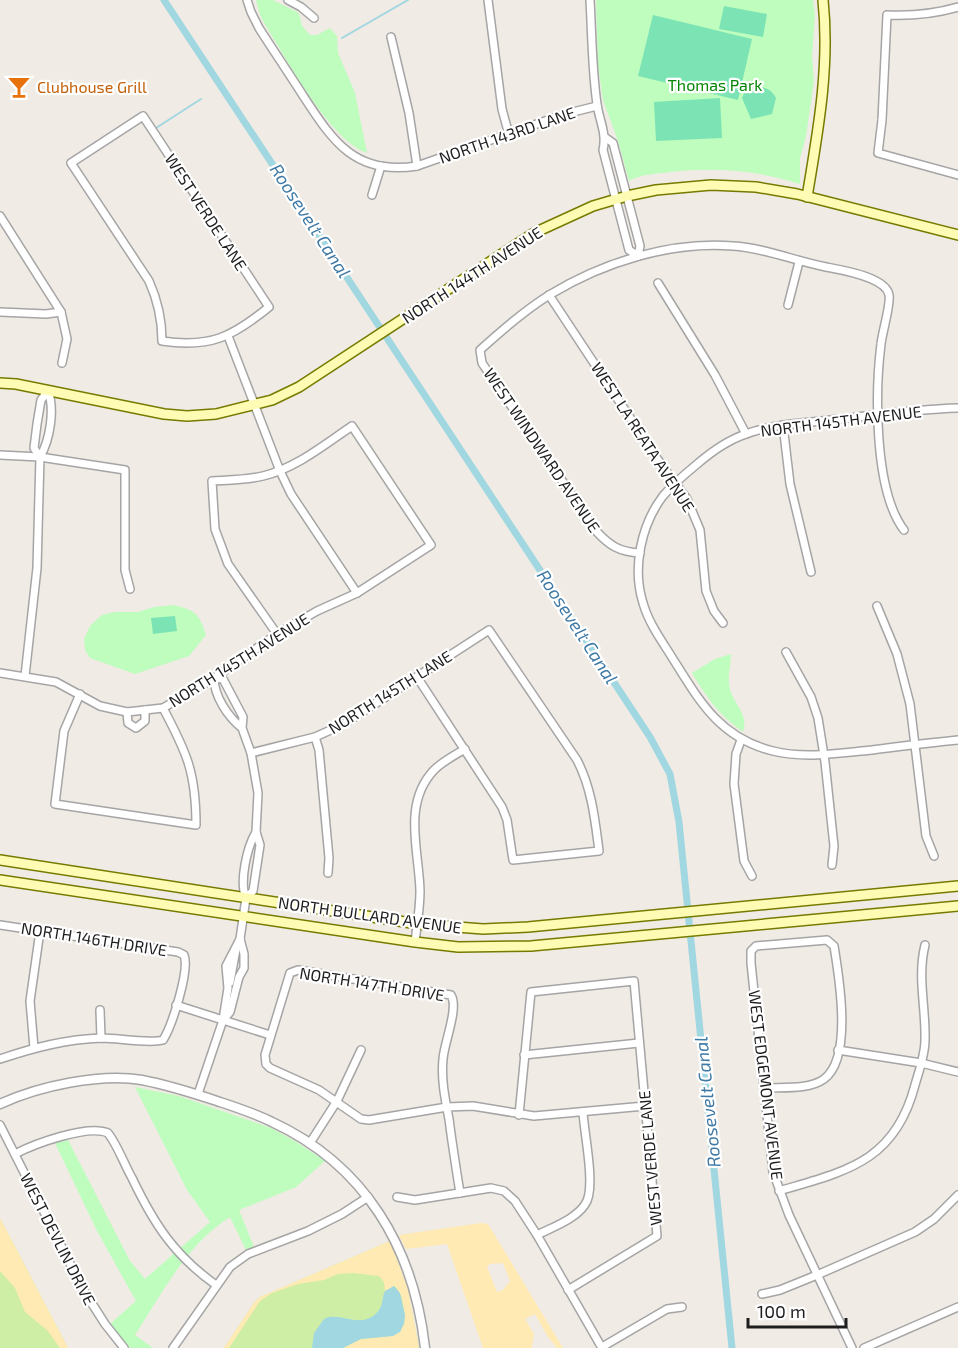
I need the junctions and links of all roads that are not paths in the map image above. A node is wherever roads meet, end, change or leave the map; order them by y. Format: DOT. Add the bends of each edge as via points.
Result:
graph roads {
  1 [pos="247,0"];
  2 [pos="288,0"];
  3 [pos="488,0"];
  4 [pos="590,0"];
  5 [pos="823,0"];
  6 [pos="958,7"];
  7 [pos="314,18"];
  8 [pos="391,37"];
  9 [pos="597,106"];
  10 [pos="509,135"];
  11 [pos="606,138"];
  12 [pos="381,166"];
  13 [pos="417,166"];
  14 [pos="958,175"];
  15 [pos="372,195"];
  16 [pos="627,196"];
  17 [pos="807,197"];
  18 [pos="616,199"];
  19 [pos="0,216"];
  20 [pos="958,235"];
  21 [pos="638,256"];
  22 [pos="799,262"];
  23 [pos="658,283"];
  24 [pos="549,295"];
  25 [pos="788,305"];
  26 [pos="0,312"];
  27 [pos="61,312"];
  28 [pos="228,336"];
  29 [pos="62,363"];
  30 [pos="0,383"];
  31 [pos="48,391"];
  32 [pos="255,406"];
  33 [pos="958,408"];
  34 [pos="877,415"];
  35 [pos="783,425"];
  36 [pos="746,434"];
  37 [pos="0,455"];
  38 [pos="40,457"];
  39 [pos="280,471"];
  40 [pos="675,483"];
  41 [pos="904,530"];
  42 [pos="640,553"];
  43 [pos="811,572"];
  44 [pos="130,589"];
  45 [pos="357,593"];
  46 [pos="877,606"];
  47 [pos="723,622"];
  48 [pos="277,634"];
  49 [pos="786,652"];
  50 [pos="0,673"];
  51 [pos="25,676"];
  52 [pos="417,677"];
  53 [pos="214,678"];
  54 [pos="80,694"];
  55 [pos="163,708"];
  56 [pos="145,710"];
  57 [pos="127,712"];
  58 [pos="242,728"];
  59 [pos="315,737"];
  60 [pos="741,740"];
  61 [pos="958,740"];
  62 [pos="916,744"];
  63 [pos="465,749"];
  64 [pos="251,753"];
  65 [pos="824,755"];
  66 [pos="934,856"];
  67 [pos="0,860"];
  68 [pos="832,865"];
  69 [pos="328,873"];
  70 [pos="752,876"];
  71 [pos="0,880"];
  72 [pos="958,886"];
  73 [pos="246,898"];
  74 [pos="958,906"];
  75 [pos="243,917"];
  76 [pos="418,924"];
  77 [pos="0,925"];
  78 [pos="40,931"];
  79 [pos="415,942"];
  80 [pos="238,943"];
  81 [pos="925,945"];
  82 [pos="176,1005"];
  83 [pos="100,1010"];
  84 [pos="223,1020"];
  85 [pos="270,1035"];
  86 [pos="101,1038"];
  87 [pos="639,1043"];
  88 [pos="34,1048"];
  89 [pos="361,1050"];
  90 [pos="838,1050"];
  91 [pos="524,1054"];
  92 [pos="0,1059"];
  93 [pos="921,1063"];
  94 [pos="958,1072"];
  95 [pos="765,1088"];
  96 [pos="198,1094"];
  97 [pos="337,1101"];
  98 [pos="0,1104"];
  99 [pos="645,1106"];
  100 [pos="447,1107"];
  101 [pos="583,1112"];
  102 [pos="519,1115"];
  103 [pos="0,1125"];
  104 [pos="310,1143"];
  105 [pos="15,1154"];
  106 [pos="779,1191"];
  107 [pos="460,1193"];
  108 [pos="958,1196"];
  109 [pos="368,1197"];
  110 [pos="397,1197"];
  111 [pos="537,1235"];
  112 [pos="817,1275"];
  113 [pos="216,1285"];
  114 [pos="567,1290"];
  115 [pos="762,1294"];
  116 [pos="682,1307"];
  117 [pos="958,1307"];
  118 [pos="124,1348"];
  119 [pos="173,1348"];
  120 [pos="425,1348"];
  121 [pos="602,1348"];
  122 [pos="852,1348"];
  123 [pos="864,1348"];
  1 -- 12 [label="street, NORTH 143RD LANE" via="259,28 328,133 349,153"];
  2 -- 7 [label="street"];
  3 -- 10 [label="street"];
  4 -- 9 [label="street"];
  5 -- 17 [label="main road" via="824,93"];
  6 -- 14 [label="street" via="923,15 887,15 878,153"];
  8 -- 13 [label="street"];
  9 -- 10 [label="street, NORTH 143RD LANE"];
  9 -- 11 [label="street"];
  10 -- 13 [label="street, NORTH 143RD LANE"];
  11 -- 16 [label="street" via="613,143"];
  11 -- 18 [label="street" via="603,150"];
  12 -- 13 [label="street, NORTH 143RD LANE"];
  12 -- 15 [label="street"];
  16 -- 17 [label="main road, NORTH 144TH AVENUE" via="711,185 756,187"];
  16 -- 18 [label="main road, NORTH 144TH AVENUE"];
  16 -- 21 [label="street" via="640,246"];
  17 -- 20 [label="main road, NORTH 144TH AVENUE"];
  18 -- 21 [label="street" via="629,250"];
  18 -- 32 [label="main road, NORTH 144TH AVENUE" via="534,233 299,387"];
  19 -- 27 [label="street"];
  21 -- 22 [label="street" via="733,246"];
  21 -- 24 [label="street" via="603,268"];
  22 -- 25 [label="street"];
  22 -- 34 [label="street" via="849,272 886,287 890,296 882,330"];
  23 -- 36 [label="street"];
  24 -- 40 [label="street, WEST LA REATA AVENUE"];
  24 -- 42 [label="street, WEST WINDWARD AVENUE" via="480,350 482,363 597,532 619,550"];
  26 -- 27 [label="street"];
  27 -- 29 [label="street" via="67,339"];
  28 -- 28 [label="street, WEST VERDE LANE" via="269,308 143,116 71,163 149,281 162,321 162,341 182,344"];
  28 -- 32 [label="street"];
  30 -- 31 [label="main road, NORTH 144TH AVENUE"];
  31 -- 32 [label="main road, NORTH 144TH AVENUE" via="141,411 187,416"];
  31 -- 38 [label="street" via="52,402 46,448"];
  31 -- 38 [label="street" via="41,400 34,448"];
  32 -- 39 [label="street"];
  33 -- 34 [label="street, NORTH 145TH AVENUE"];
  34 -- 35 [label="street, NORTH 145TH AVENUE"];
  34 -- 41 [label="street" via="889,502"];
  35 -- 36 [label="street, NORTH 145TH AVENUE"];
  35 -- 43 [label="street" via="790,484"];
  36 -- 40 [label="street, NORTH 145TH AVENUE" via="721,446"];
  37 -- 38 [label="street"];
  38 -- 44 [label="street" via="125,470 125,570"];
  38 -- 51 [label="street" via="37,568"];
  39 -- 45 [label="street"];
  39 -- 45 [label="street, NORTH 145TH AVENUE" via="352,426 431,545"];
  39 -- 48 [label="street" via="212,481 215,529 228,564"];
  40 -- 42 [label="street, NORTH 145TH AVENUE" via="649,522"];
  40 -- 47 [label="street, WEST LA REATA AVENUE" via="695,514 706,591"];
  42 -- 60 [label="street" via="638,578 650,622 707,712"];
  45 -- 48 [label="street, NORTH 145TH AVENUE"];
  46 -- 62 [label="street" via="902,669"];
  48 -- 53 [label="street, NORTH 145TH AVENUE"];
  49 -- 65 [label="street" via="812,696"];
  50 -- 51 [label="street, NORTH 145TH AVENUE"];
  51 -- 54 [label="street, NORTH 145TH AVENUE" via="56,682"];
  52 -- 59 [label="street, NORTH 145TH LANE" via="344,724"];
  52 -- 63 [label="street"];
  52 -- 63 [label="street, NORTH 145TH LANE" via="489,630 578,760 591,795 599,851 513,860 502,807"];
  53 -- 55 [label="street, NORTH 145TH AVENUE"];
  53 -- 58 [label="street" via="214,687 232,720"];
  53 -- 58 [label="street" via="223,679 226,684 243,717"];
  54 -- 55 [label="street" via="64,731 55,804 196,825 190,765"];
  54 -- 57 [label="street, NORTH 145TH AVENUE" via="100,706"];
  55 -- 56 [label="street, NORTH 145TH AVENUE"];
  56 -- 57 [label="street, NORTH 145TH AVENUE"];
  56 -- 57 [label="street" via="144,721 136,728 128,723"];
  58 -- 64 [label="street"];
  59 -- 64 [label="street, NORTH 145TH LANE"];
  59 -- 69 [label="street"];
  60 -- 65 [label="street" via="787,754"];
  60 -- 70 [label="street" via="734,783 744,861"];
  61 -- 62 [label="street"];
  62 -- 65 [label="street"];
  62 -- 66 [label="street" via="926,836"];
  63 -- 76 [label="street" via="435,769 417,799 413,824 420,890"];
  64 -- 73 [label="street" via="258,793 256,832 249,843 243,889"];
  65 -- 68 [label="street" via="834,846"];
  67 -- 73 [label="main road, NORTH BULLARD AVENUE"];
  71 -- 75 [label="main road, NORTH BULLARD AVENUE"];
  72 -- 76 [label="main road, NORTH BULLARD AVENUE" via="503,928"];
  73 -- 75 [label="street"];
  73 -- 76 [label="main road, NORTH BULLARD AVENUE"];
  74 -- 79 [label="main road, NORTH BULLARD AVENUE" via="508,947"];
  75 -- 79 [label="main road, NORTH BULLARD AVENUE"];
  75 -- 80 [label="street"];
  76 -- 79 [label="street"];
  77 -- 78 [label="street, NORTH 146TH DRIVE"];
  78 -- 82 [label="street, NORTH 146TH DRIVE" via="178,952 185,957 185,967"];
  78 -- 88 [label="street" via="30,1001"];
  80 -- 84 [label="street" via="226,966 228,988"];
  80 -- 84 [label="street" via="244,954 244,968 230,1012"];
  81 -- 93 [label="street" via="921,964 925,1042"];
  82 -- 84 [label="street"];
  82 -- 86 [label="street" via="163,1040"];
  83 -- 86 [label="street"];
  84 -- 85 [label="street"];
  84 -- 96 [label="street"];
  85 -- 97 [label="street" via="264,1058 267,1066"];
  85 -- 100 [label="street, NORTH 147TH DRIVE" via="290,973 298,970 447,993 454,1000 442,1060"];
  86 -- 88 [label="street"];
  87 -- 91 [label="street"];
  87 -- 91 [label="street, WEST VERDE LANE" via="634,981 531,992"];
  87 -- 99 [label="street, WEST VERDE LANE"];
  88 -- 92 [label="street"];
  89 -- 97 [label="street"];
  90 -- 93 [label="street"];
  90 -- 95 [label="street" via="835,1067 823,1080 809,1085"];
  90 -- 95 [label="street, WEST EDGEMONT AVENUE" via="842,1006 831,942 822,939 756,946 751,951"];
  91 -- 102 [label="street"];
  93 -- 94 [label="street"];
  93 -- 106 [label="street" via="904,1118 879,1149 842,1172"];
  95 -- 106 [label="street, WEST EDGEMONT AVENUE" via="773,1172"];
  96 -- 98 [label="street" via="122,1079 68,1083"];
  96 -- 104 [label="street" via="272,1122"];
  97 -- 100 [label="street" via="365,1120"];
  97 -- 104 [label="street"];
  99 -- 101 [label="street"];
  99 -- 114 [label="street, WEST VERDE LANE" via="657,1236"];
  100 -- 102 [label="street" via="473,1106"];
  100 -- 107 [label="street"];
  101 -- 102 [label="street"];
  101 -- 111 [label="street" via="590,1183 586,1202 573,1216"];
  103 -- 105 [label="street, WEST DEVLIN DRIVE"];
  104 -- 109 [label="street" via="339,1165"];
  105 -- 113 [label="street" via="62,1137 108,1133 165,1238 187,1263"];
  105 -- 118 [label="street, WEST DEVLIN DRIVE" via="84,1291"];
  106 -- 112 [label="street, WEST EDGEMONT AVENUE"];
  107 -- 110 [label="street" via="415,1200"];
  107 -- 111 [label="street" via="491,1188 504,1191"];
  108 -- 112 [label="street" via="915,1232"];
  109 -- 113 [label="street" via="342,1214 249,1254 230,1266"];
  109 -- 120 [label="street" via="402,1253 418,1303"];
  111 -- 114 [label="street"];
  112 -- 115 [label="street"];
  112 -- 122 [label="street, WEST EDGEMONT AVENUE"];
  113 -- 119 [label="street"];
  114 -- 121 [label="street"];
  116 -- 121 [label="street" via="667,1309"];
  117 -- 123 [label="street"];
}
